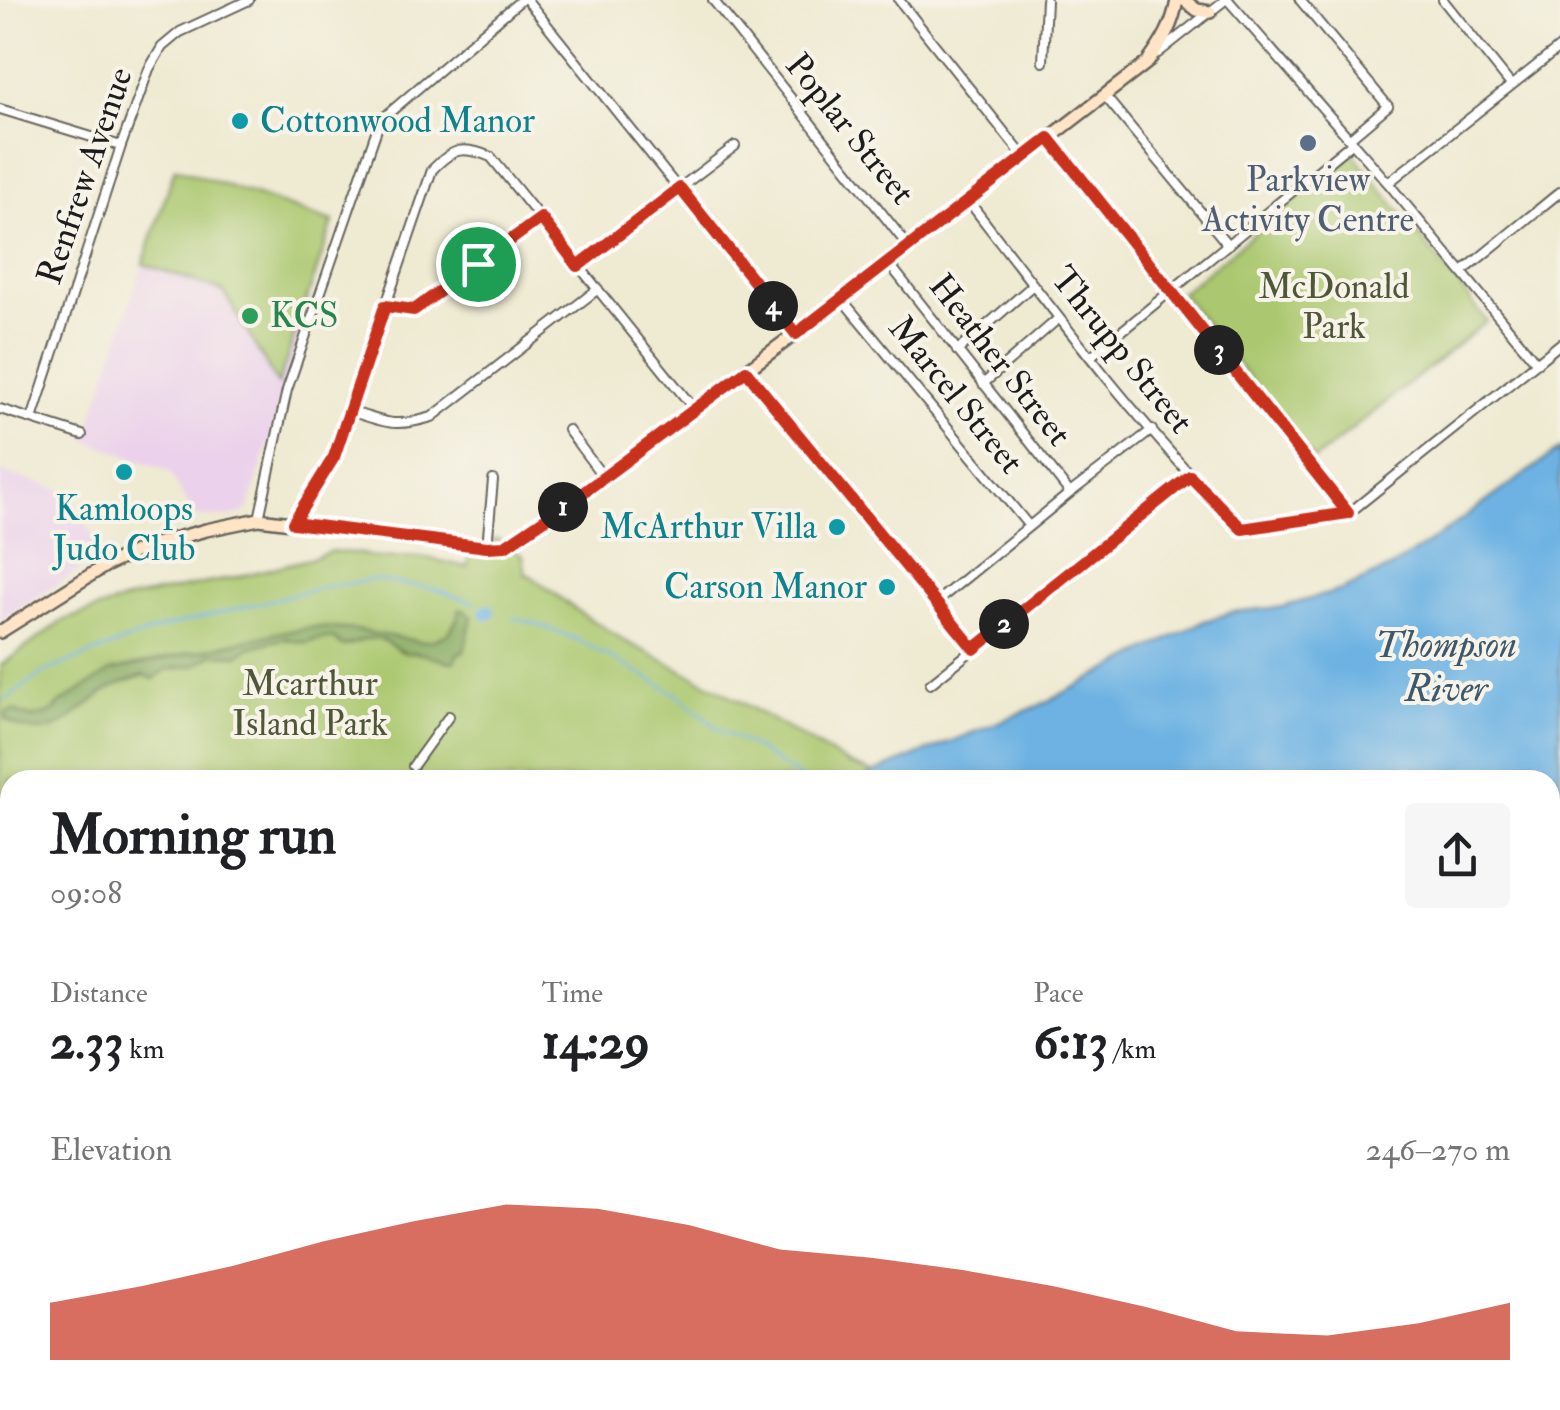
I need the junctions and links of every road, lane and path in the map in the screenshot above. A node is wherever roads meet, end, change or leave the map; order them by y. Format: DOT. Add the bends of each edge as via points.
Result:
graph roads {
  1 [pos="249,0"];
  2 [pos="524,0"];
  3 [pos="712,0"];
  4 [pos="899,0"];
  5 [pos="1046,0"];
  6 [pos="1180,0"];
  7 [pos="1227,0"];
  8 [pos="1300,0"];
  9 [pos="1442,0"];
  10 [pos="1210,12"];
  11 [pos="1556,50"];
  12 [pos="1044,62"];
  13 [pos="1148,62"];
  14 [pos="1560,62"];
  15 [pos="1512,84"];
  16 [pos="1105,96"];
  17 [pos="0,109"];
  18 [pos="1049,138"];
  19 [pos="1351,140"];
  20 [pos="121,146"];
  21 [pos="735,146"];
  22 [pos="1024,157"];
  23 [pos="1388,183"];
  24 [pos="680,188"];
  25 [pos="1560,192"];
  26 [pos="967,200"];
  27 [pos="541,218"];
  28 [pos="1228,245"];
  29 [pos="908,246"];
  30 [pos="887,261"];
  31 [pos="578,266"];
  32 [pos="1462,272"];
  33 [pos="1033,285"];
  34 [pos="598,289"];
  35 [pos="1170,290"];
  36 [pos="841,298"];
  37 [pos="385,306"];
  38 [pos="1059,318"];
  39 [pos="796,334"];
  40 [pos="1560,344"];
  41 [pos="956,351"];
  42 [pos="1090,357"];
  43 [pos="1537,363"];
  44 [pos="746,371"];
  45 [pos="983,384"];
  46 [pos="0,409"];
  47 [pos="695,410"];
  48 [pos="350,411"];
  49 [pos="32,419"];
  50 [pos="568,430"];
  51 [pos="1152,430"];
  52 [pos="82,435"];
  53 [pos="1190,476"];
  54 [pos="604,478"];
  55 [pos="492,480"];
  56 [pos="1070,493"];
  57 [pos="1348,513"];
  58 [pos="259,518"];
  59 [pos="293,523"];
  60 [pos="1029,526"];
  61 [pos="487,547"];
  62 [pos="936,604"];
  63 [pos="0,632"];
  64 [pos="974,649"];
  65 [pos="930,684"];
  66 [pos="449,716"];
  67 [pos="413,766"];
  1 -- 20 [label="street, Renfrew Avenue" via="162,47"];
  2 -- 24 [label="street"];
  2 -- 58 [label="street" via="377,129 287,390"];
  3 -- 29 [label="street, Poplar Street"];
  4 -- 22 [label="street"];
  5 -- 12 [label="street"];
  6 -- 10 [label="street"];
  6 -- 13 [label="street"];
  7 -- 10 [label="street"];
  7 -- 19 [label="street"];
  8 -- 19 [label="street" via="1388,106"];
  9 -- 15 [label="street"];
  10 -- 13 [label="street"];
  11 -- 14 [label="street"];
  11 -- 15 [label="street"];
  13 -- 16 [label="street"];
  15 -- 23 [label="street"];
  16 -- 18 [label="street"];
  16 -- 28 [label="street"];
  17 -- 20 [label="street"];
  18 -- 22 [label="street"];
  18 -- 35 [label="street"];
  19 -- 23 [label="street"];
  19 -- 28 [label="street"];
  20 -- 49 [label="street, Renfrew Avenue"];
  21 -- 24 [label="street"];
  22 -- 26 [label="street"];
  23 -- 32 [label="street"];
  24 -- 31 [label="street"];
  24 -- 39 [label="street"];
  25 -- 32 [label="street"];
  26 -- 29 [label="street"];
  26 -- 33 [label="street, Thrupp Street"];
  27 -- 31 [label="street"];
  27 -- 37 [label="street" via="414,310"];
  27 -- 37 [label="street" via="491,157 473,149 446,155 432,170"];
  28 -- 35 [label="street"];
  29 -- 30 [label="street"];
  30 -- 36 [label="street"];
  30 -- 41 [label="street, Heather Street"];
  31 -- 34 [label="street"];
  32 -- 43 [label="street"];
  33 -- 38 [label="street, Thrupp Street"];
  33 -- 41 [label="street"];
  34 -- 47 [label="street"];
  34 -- 48 [label="street" via="432,417 390,424"];
  35 -- 42 [label="street"];
  35 -- 57 [label="street"];
  36 -- 39 [label="street"];
  36 -- 60 [label="street, Marcel Street"];
  37 -- 48 [label="street"];
  38 -- 42 [label="street, Thrupp Street"];
  38 -- 45 [label="street"];
  39 -- 44 [label="street"];
  40 -- 43 [label="street"];
  41 -- 45 [label="street, Heather Street"];
  42 -- 51 [label="street, Thrupp Street"];
  43 -- 57 [label="street"];
  44 -- 47 [label="street"];
  44 -- 62 [label="street"];
  45 -- 56 [label="street, Heather Street"];
  46 -- 49 [label="street"];
  47 -- 54 [label="street"];
  48 -- 59 [label="street" via="334,457"];
  49 -- 52 [label="street"];
  50 -- 54 [label="street"];
  51 -- 53 [label="street, Thrupp Street"];
  51 -- 56 [label="street"];
  53 -- 57 [label="street, Thrupp Street" via="1242,529"];
  53 -- 64 [label="street"];
  54 -- 61 [label="street" via="505,546"];
  55 -- 61 [label="street"];
  56 -- 60 [label="street"];
  58 -- 59 [label="street"];
  58 -- 63 [label="street" via="148,546"];
  59 -- 61 [label="street"];
  60 -- 62 [label="street"];
  62 -- 64 [label="street"];
  64 -- 65 [label="street"];
  66 -- 67 [label="street"];
}
